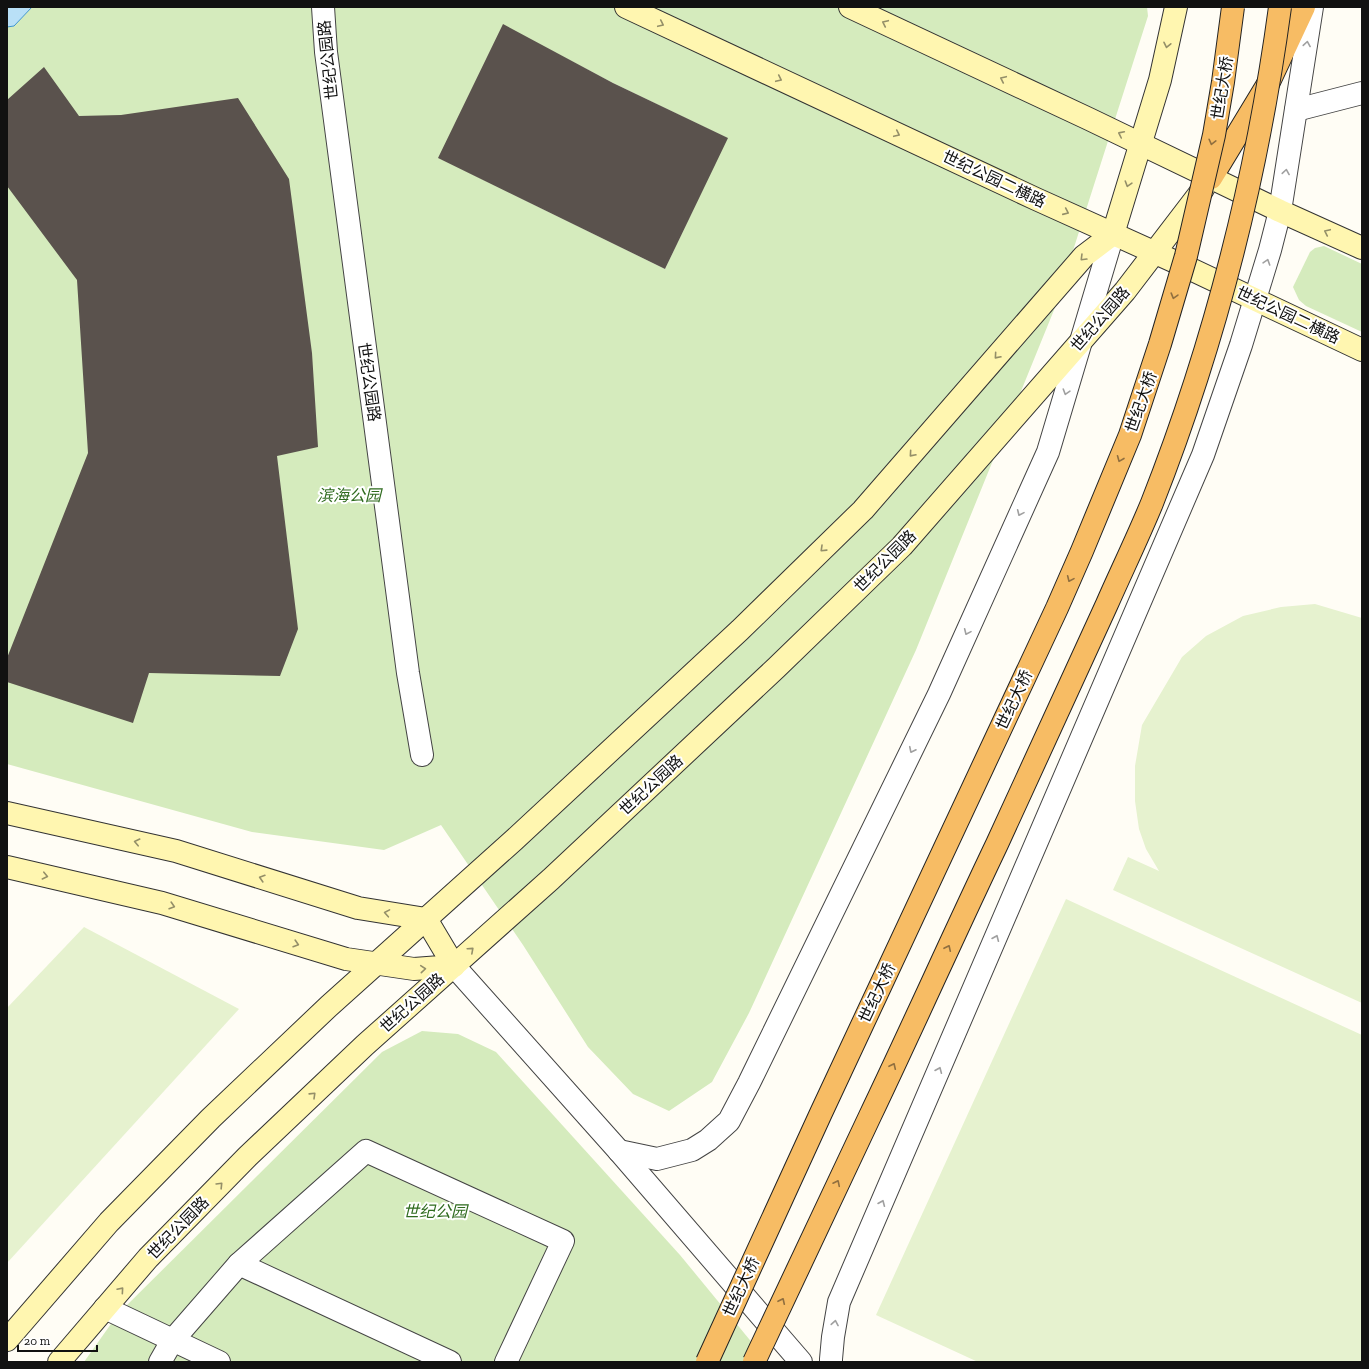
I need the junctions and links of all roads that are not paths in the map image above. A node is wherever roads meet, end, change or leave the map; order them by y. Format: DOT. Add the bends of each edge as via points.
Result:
graph roads {
  1 [pos="323,7"];
  2 [pos="626,7"];
  3 [pos="850,7"];
  4 [pos="1176,7"];
  5 [pos="1233,7"];
  6 [pos="1280,7"];
  7 [pos="1304,7"];
  8 [pos="1312,7"];
  9 [pos="1362,93"];
  10 [pos="1296,110"];
  11 [pos="1141,144"];
  12 [pos="1211,178"];
  13 [pos="1280,211"];
  14 [pos="1113,234"];
  15 [pos="1362,248"];
  16 [pos="1155,252"];
  17 [pos="1255,299"];
  18 [pos="1081,341"];
  19 [pos="1362,350"];
  20 [pos="422,755"];
  21 [pos="7,813"];
  22 [pos="7,867"];
  23 [pos="426,919"];
  24 [pos="376,964"];
  25 [pos="454,966"];
  26 [pos="619,1151"];
  27 [pos="239,1264"];
  28 [pos="105,1308"];
  29 [pos="7,1340"];
  30 [pos="172,1341"];
  31 [pos="59,1362"];
  32 [pos="160,1362"];
  33 [pos="219,1362"];
  34 [pos="450,1362"];
  35 [pos="506,1362"];
  36 [pos="707,1362"];
  37 [pos="754,1362"];
  38 [pos="801,1362"];
  39 [pos="831,1362"];
  1 -- 20 [label="street, 世纪公园路" via="327,60 394,571"];
  2 -- 14 [label="main road, 世纪公园二横路, one-way"];
  11 -- 3 [label="main road, one-way"];
  4 -- 11 [label="main road, one-way" via="1160,80"];
  5 -- 36 [label="highway, 世纪大桥, one-way, bridge" via="1214,135 1186,256 1130,435 1057,608"];
  37 -- 6 [label="highway, one-way, bridge" via="1029,775 1150,506 1206,349 1234,250 1254,164"];
  7 -- 12 [label="highway" via="1268,84"];
  10 -- 8 [label="street, one-way"];
  9 -- 10 [label="street"];
  13 -- 10 [label="street, one-way"];
  11 -- 12 [label="main road"];
  11 -- 14 [label="main road, one-way"];
  12 -- 13 [label="main road"];
  12 -- 16 [label="main road, 世纪公园路"];
  15 -- 13 [label="main road, one-way"];
  17 -- 13 [label="street, one-way"];
  14 -- 16 [label="main road, 世纪公园二横路"];
  14 -- 18 [label="street"];
  14 -- 23 [label="main road, one-way" via="1084,256 863,510 740,630"];
  16 -- 17 [label="main road, 世纪公园二横路"];
  16 -- 18 [label="main road, 世纪公园路"];
  17 -- 19 [label="main road, 世纪公园二横路"];
  39 -- 17 [label="street, one-way" via="839,1302 1204,455"];
  25 -- 18 [label="main road, 世纪公园路, one-way" via="771,673 902,546"];
  18 -- 26 [label="street, one-way" via="1048,452 939,694 729,1121 692,1150 658,1159"];
  23 -- 21 [label="main road, one-way" via="358,908 176,851"];
  22 -- 24 [label="main road, one-way" via="162,903 346,959"];
  23 -- 24 [label="main road"];
  23 -- 25 [label="main road"];
  24 -- 25 [label="main road, one-way" via="414,969"];
  24 -- 29 [label="main road" via="328,1006 211,1118 120,1211"];
  25 -- 26 [label="street"];
  28 -- 25 [label="main road, 世纪公园路, one-way" via="148,1258 248,1156 365,1045"];
  26 -- 38 [label="street"];
  27 -- 30 [label="street"];
  27 -- 34 [label="street"];
  27 -- 35 [label="street" via="366,1151 563,1241"];
  28 -- 30 [label="street"];
  28 -- 31 [label="main road, 世纪公园路"];
  30 -- 32 [label="street"];
  30 -- 33 [label="street"];
}
